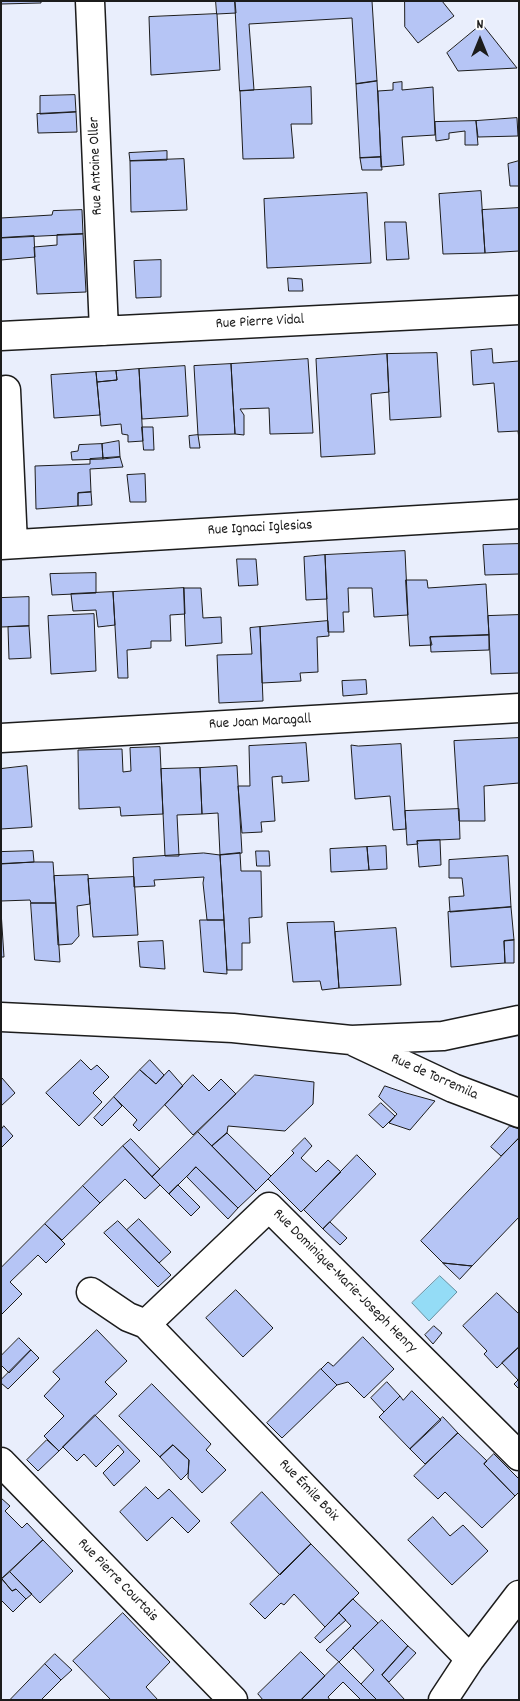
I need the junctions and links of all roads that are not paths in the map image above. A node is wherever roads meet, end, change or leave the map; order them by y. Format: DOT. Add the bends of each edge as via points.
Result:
graph roads {
  1 [pos="90,1"];
  2 [pos="519,310"];
  3 [pos="104,331"];
  4 [pos="1,336"];
  5 [pos="6,390"];
  6 [pos="519,514"];
  7 [pos="7,544"];
  8 [pos="519,708"];
  9 [pos="1,738"];
  10 [pos="1,1017"];
  11 [pos="519,1020"];
  12 [pos="351,1040"];
  13 [pos="519,1113"];
  14 [pos="91,1292"];
  15 [pos="146,1324"];
  16 [pos="519,1456"];
  17 [pos="1,1462"];
  18 [pos="519,1595"];
  19 [pos="470,1659"];
  20 [pos="233,1700"];
  21 [pos="443,1700"];
  1 -- 3 [label="street, Rue Antoine Oller"];
  2 -- 3 [label="street, Rue Pierre Vidal"];
  3 -- 4 [label="street, Rue Pierre Vidal"];
  5 -- 7 [label="street"];
  6 -- 7 [label="street, Rue Ignaci Iglesias"];
  8 -- 9 [label="street, Rue Joan Maragall"];
  10 -- 12 [label="street" via="233,1028"];
  11 -- 12 [label="street" via="443,1036"];
  12 -- 13 [label="street, Rue de Torremila" via="453,1088"];
  14 -- 15 [label="street" via="128,1317"];
  15 -- 16 [label="street, Rue Dominique-Marie-Joseph Henry" via="269,1207"];
  15 -- 19 [label="street, Rue Émile Boix"];
  17 -- 20 [label="street, Rue Pierre Courtais"];
  18 -- 19 [label="street"];
  19 -- 21 [label="street"];
}
